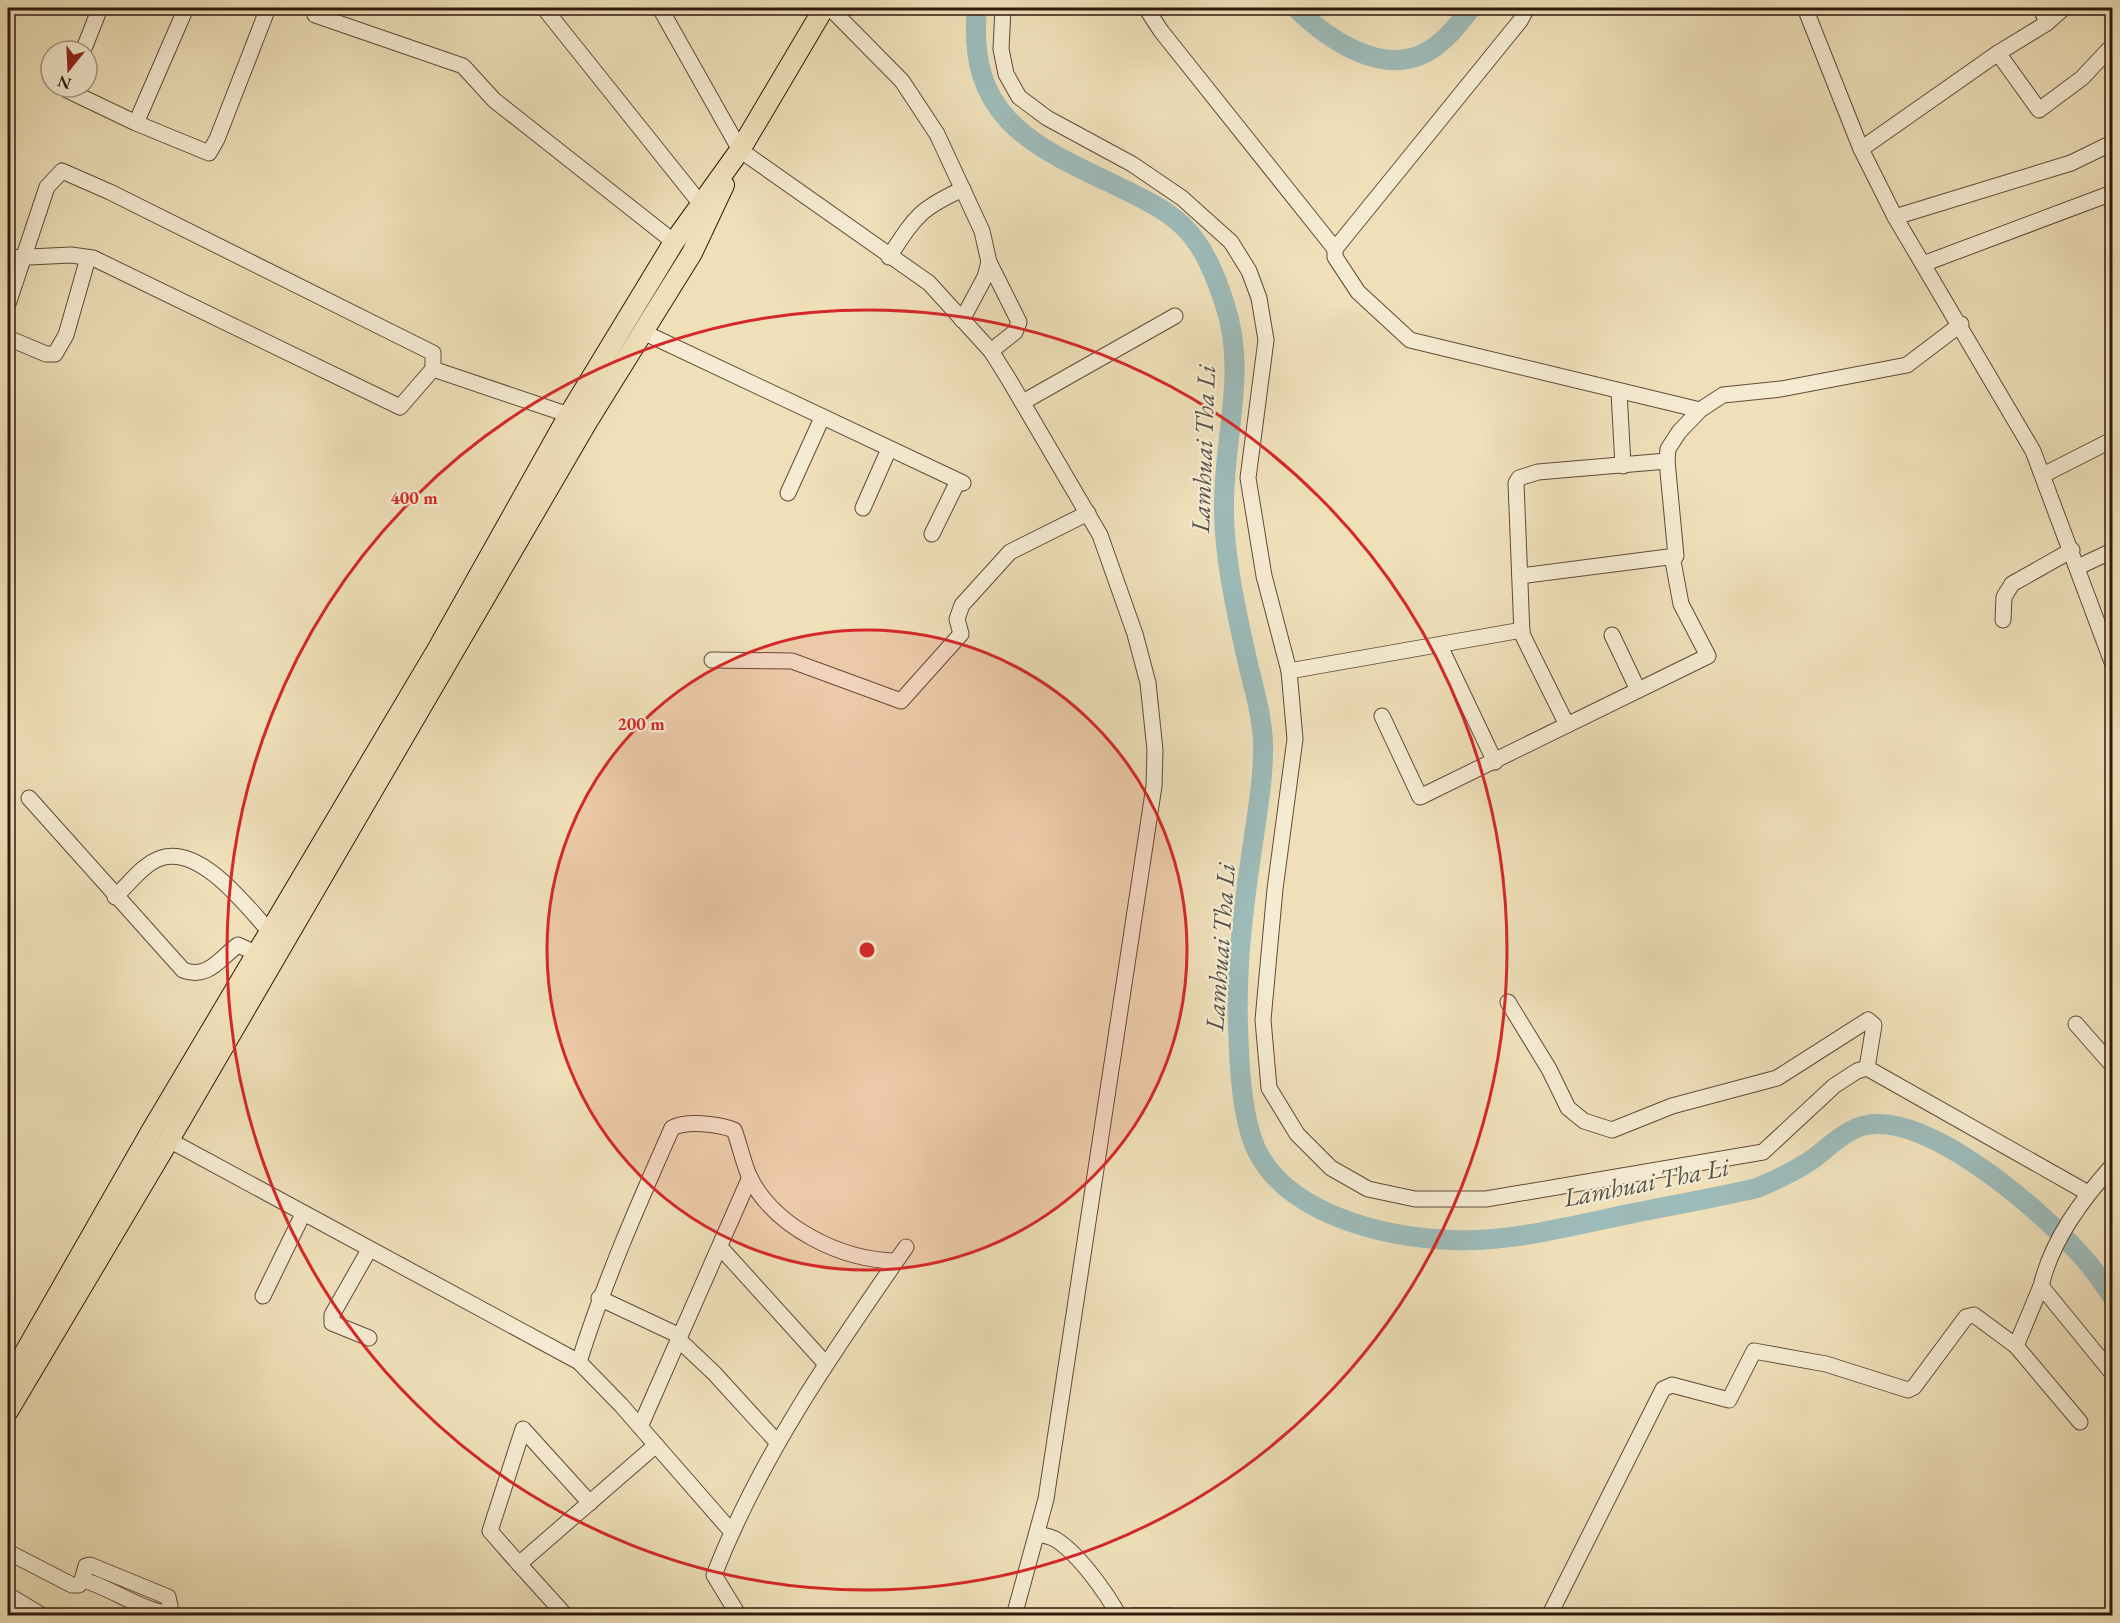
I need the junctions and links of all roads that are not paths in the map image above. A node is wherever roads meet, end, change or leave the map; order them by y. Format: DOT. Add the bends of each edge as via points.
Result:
graph roads {
  1 [pos="100,8"];
  2 [pos="186,8"];
  3 [pos="268,8"];
  4 [pos="544,8"];
  5 [pos="660,8"];
  6 [pos="824,8"];
  7 [pos="830,8"];
  8 [pos="1003,8"];
  9 [pos="1146,8"];
  10 [pos="1527,8"];
  11 [pos="1805,8"];
  12 [pos="2041,8"];
  13 [pos="2064,8"];
  14 [pos="315,15"];
  15 [pos="2047,23"];
  16 [pos="88,39"];
  17 [pos="2112,46"];
  18 [pos="1998,53"];
  19 [pos="86,99"];
  20 [pos="136,123"];
  21 [pos="2112,143"];
  22 [pos="1861,149"];
  23 [pos="740,150"];
  24 [pos="963,189"];
  25 [pos="2112,193"];
  26 [pos="700,204"];
  27 [pos="1895,217"];
  28 [pos="674,242"];
  29 [pos="1335,249"];
  30 [pos="889,257"];
  31 [pos="14,258"];
  32 [pos="88,258"];
  33 [pos="989,262"];
  34 [pos="1923,264"];
  35 [pos="8,304"];
  36 [pos="1175,316"];
  37 [pos="962,320"];
  38 [pos="1961,324"];
  39 [pos="643,333"];
  40 [pos="8,338"];
  41 [pos="991,351"];
  42 [pos="433,369"];
  43 [pos="1619,392"];
  44 [pos="1023,402"];
  45 [pos="1700,410"];
  46 [pos="569,415"];
  47 [pos="822,418"];
  48 [pos="2112,440"];
  49 [pos="889,449"];
  50 [pos="1667,461"];
  51 [pos="1623,466"];
  52 [pos="2043,475"];
  53 [pos="788,493"];
  54 [pos="863,507"];
  55 [pos="1088,513"];
  56 [pos="932,534"];
  57 [pos="2072,550"];
  58 [pos="2112,550"];
  59 [pos="1672,556"];
  60 [pos="2078,567"];
  61 [pos="1520,576"];
  62 [pos="2003,620"];
  63 [pos="1522,630"];
  64 [pos="1612,635"];
  65 [pos="1440,646"];
  66 [pos="712,660"];
  67 [pos="2112,662"];
  68 [pos="1289,671"];
  69 [pos="1638,690"];
  70 [pos="1382,716"];
  71 [pos="1567,724"];
  72 [pos="1495,762"];
  73 [pos="29,798"];
  74 [pos="115,897"];
  75 [pos="271,933"];
  76 [pos="258,954"];
  77 [pos="1508,1002"];
  78 [pos="2076,1024"];
  79 [pos="2112,1065"];
  80 [pos="1867,1068"];
  81 [pos="169,1140"];
  82 [pos="2112,1166"];
  83 [pos="750,1177"];
  84 [pos="2085,1197"];
  85 [pos="303,1214"];
  86 [pos="906,1246"];
  87 [pos="720,1247"];
  88 [pos="369,1250"];
  89 [pos="896,1261"];
  90 [pos="2040,1286"];
  91 [pos="263,1296"];
  92 [pos="599,1298"];
  93 [pos="369,1338"];
  94 [pos="680,1338"];
  95 [pos="2016,1346"];
  96 [pos="579,1362"];
  97 [pos="825,1363"];
  98 [pos="2112,1373"];
  99 [pos="8,1382"];
  100 [pos="8,1411"];
  101 [pos="2080,1422"];
  102 [pos="640,1427"];
  103 [pos="777,1442"];
  104 [pos="656,1445"];
  105 [pos="590,1503"];
  106 [pos="731,1531"];
  107 [pos="1036,1534"];
  108 [pos="8,1552"];
  109 [pos="519,1564"];
  110 [pos="82,1580"];
  111 [pos="8,1595"];
  112 [pos="43,1616"];
  113 [pos="566,1616"];
  114 [pos="739,1616"];
  115 [pos="1014,1616"];
  116 [pos="1119,1616"];
  117 [pos="1134,1616"];
  118 [pos="1171,1616"];
  119 [pos="1548,1616"];
  1 -- 16 [label="street"];
  2 -- 20 [label="street"];
  3 -- 20 [label="street" via="209,153"];
  4 -- 26 [label="street"];
  5 -- 23 [label="street"];
  6 -- 23 [label="main road"];
  7 -- 24 [label="street" via="902,81 937,134"];
  8 -- 68 [label="street" via="1001,49 1006,74 1019,97 1047,118 1132,164 1182,198 1231,242 1249,271 1259,298 1266,340 1248,478 1264,576"];
  9 -- 29 [label="street"];
  10 -- 29 [label="street"];
  11 -- 22 [label="street"];
  12 -- 15 [label="street"];
  13 -- 15 [label="street"];
  14 -- 28 [label="street" via="463,66 494,100"];
  15 -- 18 [label="street"];
  17 -- 18 [label="street" via="2082,78 2038,110"];
  18 -- 22 [label="street"];
  19 -- 20 [label="street"];
  21 -- 27 [label="street" via="2071,164"];
  22 -- 27 [label="street"];
  23 -- 26 [label="main road"];
  23 -- 30 [label="street"];
  23 -- 39 [label="main road" via="692,254"];
  24 -- 30 [label="street" via="923,209"];
  24 -- 33 [label="street" via="982,231"];
  25 -- 34 [label="street"];
  26 -- 28 [label="main road"];
  27 -- 34 [label="street"];
  28 -- 46 [label="main road"];
  29 -- 43 [label="street" via="1335,257 1358,292 1410,340"];
  30 -- 37 [label="street" via="929,283"];
  31 -- 32 [label="street"];
  31 -- 35 [label="street"];
  31 -- 42 [label="street" via="48,187 62,171 433,353"];
  32 -- 40 [label="street" via="66,335 55,354"];
  32 -- 42 [label="street" via="400,407"];
  33 -- 37 [label="street"];
  33 -- 41 [label="street" via="1019,322 1015,332"];
  34 -- 38 [label="street"];
  36 -- 44 [label="street"];
  37 -- 41 [label="street"];
  38 -- 45 [label="street" via="1908,365 1781,389 1723,395"];
  38 -- 52 [label="street" via="2028,441"];
  39 -- 47 [label="street"];
  39 -- 81 [label="main road" via="580,432"];
  41 -- 44 [label="street"];
  42 -- 46 [label="street"];
  43 -- 45 [label="street"];
  43 -- 51 [label="street"];
  44 -- 55 [label="street"];
  45 -- 50 [label="street" via="1668,449"];
  46 -- 75 [label="main road"];
  47 -- 49 [label="street"];
  47 -- 53 [label="street"];
  48 -- 52 [label="street"];
  49 -- 54 [label="street"];
  49 -- 56 [label="street" via="961,482"];
  50 -- 51 [label="street"];
  50 -- 59 [label="street" via="1676,556"];
  51 -- 61 [label="street" via="1519,477 1515,492"];
  52 -- 57 [label="street"];
  55 -- 66 [label="street" via="1010,552 962,605 957,619 961,634 901,701 792,661"];
  55 -- 107 [label="street" via="1100,535 1136,634 1148,683 1155,750 1154,786 1046,1499"];
  57 -- 60 [label="street"];
  57 -- 62 [label="street" via="2012,584 2004,597"];
  58 -- 60 [label="street"];
  59 -- 61 [label="street"];
  59 -- 69 [label="street" via="1681,604 1708,656"];
  60 -- 67 [label="street"];
  61 -- 63 [label="street"];
  63 -- 65 [label="street"];
  63 -- 71 [label="street"];
  64 -- 69 [label="street"];
  65 -- 68 [label="street"];
  65 -- 72 [label="street"];
  68 -- 80 [label="street" via="1295,740 1263,1020 1269,1088 1297,1134 1330,1168 1368,1189 1415,1199 1486,1199 1747,1157 1763,1152 1834,1086"];
  69 -- 71 [label="street"];
  70 -- 72 [label="street" via="1420,797"];
  71 -- 72 [label="street"];
  73 -- 74 [label="street"];
  74 -- 75 [label="street" via="147,865 162,857 189,858 206,867"];
  74 -- 76 [label="street" via="177,965 190,973 214,968 238,945"];
  75 -- 76 [label="main road"];
  76 -- 99 [label="main road"];
  77 -- 80 [label="street" via="1568,1108 1584,1121 1607,1130 1672,1106 1777,1078 1868,1020 1874,1025"];
  78 -- 79 [label="street"];
  80 -- 84 [label="street"];
  81 -- 85 [label="street"];
  81 -- 100 [label="main road"];
  82 -- 84 [label="street"];
  83 -- 87 [label="street"];
  83 -- 89 [label="street" via="766,1200 799,1230 837,1249"];
  83 -- 92 [label="street" via="734,1130 678,1124 672,1128"];
  84 -- 90 [label="street" via="2049,1256"];
  85 -- 88 [label="street"];
  85 -- 91 [label="street"];
  86 -- 89 [label="street"];
  87 -- 94 [label="street"];
  87 -- 97 [label="street"];
  88 -- 93 [label="street" via="332,1315 332,1323"];
  88 -- 96 [label="street"];
  89 -- 97 [label="street"];
  90 -- 95 [label="street"];
  90 -- 98 [label="street"];
  92 -- 94 [label="street"];
  92 -- 96 [label="street"];
  94 -- 102 [label="street"];
  94 -- 103 [label="street"];
  95 -- 101 [label="street"];
  95 -- 119 [label="street" via="1974,1315 1966,1317 1908,1390 1826,1364 1754,1351 1728,1400 1672,1385 1663,1389"];
  96 -- 102 [label="street"];
  97 -- 103 [label="street"];
  102 -- 104 [label="street"];
  103 -- 106 [label="street"];
  104 -- 105 [label="street"];
  104 -- 106 [label="street"];
  105 -- 109 [label="street"];
  105 -- 109 [label="street" via="523,1429 490,1531"];
  106 -- 114 [label="street" via="714,1575"];
  107 -- 115 [label="street"];
  107 -- 116 [label="street" via="1055,1539 1079,1562"];
  108 -- 110 [label="street" via="72,1585 79,1585"];
  109 -- 113 [label="street"];
  110 -- 110 [label="street" via="86,1566 90,1565 168,1597 170,1606 166,1612 155,1612"];
  111 -- 112 [label="street"];
  117 -- 118 [label="street"];
}
